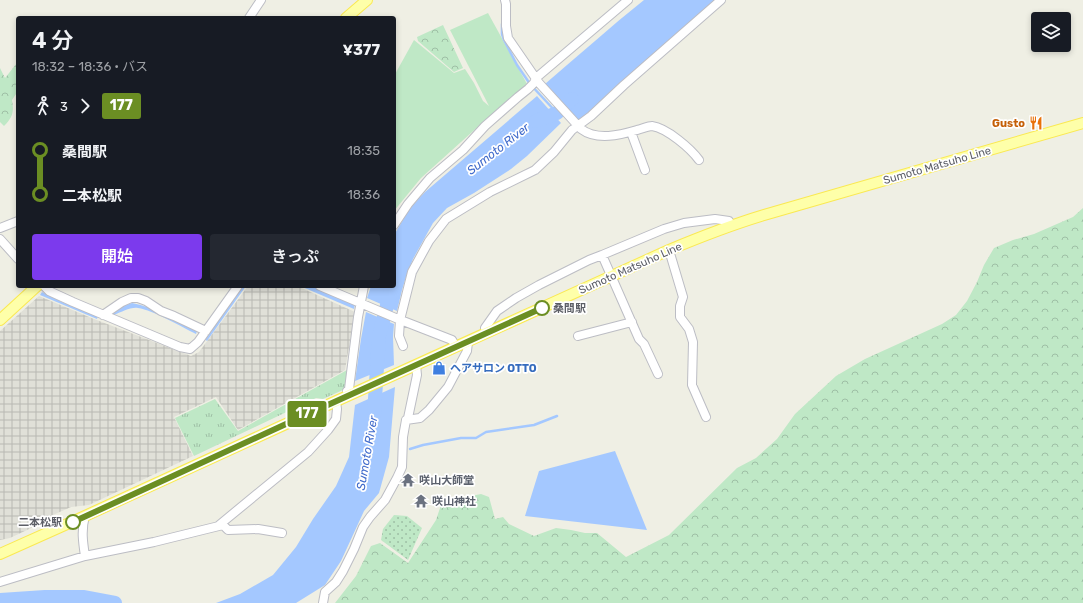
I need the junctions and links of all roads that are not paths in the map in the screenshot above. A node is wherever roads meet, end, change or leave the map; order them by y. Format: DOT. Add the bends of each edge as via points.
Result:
graph roads {
  1 [pos="261,0"];
  2 [pos="367,0"];
  3 [pos="505,0"];
  4 [pos="628,0"];
  5 [pos="721,0"];
  6 [pos="251,16"];
  7 [pos="348,16"];
  8 [pos="536,81"];
  9 [pos="1083,123"];
  10 [pos="577,124"];
  11 [pos="631,132"];
  12 [pos="699,160"];
  13 [pos="645,170"];
  14 [pos="16,222"];
  15 [pos="396,222"];
  16 [pos="731,225"];
  17 [pos="0,228"];
  18 [pos="0,239"];
  19 [pos="669,250"];
  20 [pos="602,255"];
  21 [pos="16,257"];
  22 [pos="612,276"];
  23 [pos="35,288"];
  24 [pos="46,288"];
  25 [pos="237,288"];
  26 [pos="325,288"];
  27 [pos="364,288"];
  28 [pos="362,304"];
  29 [pos="103,315"];
  30 [pos="0,320"];
  31 [pos="399,320"];
  32 [pos="632,322"];
  33 [pos="206,332"];
  34 [pos="487,333"];
  35 [pos="578,336"];
  36 [pos="468,342"];
  37 [pos="403,346"];
  38 [pos="456,347"];
  39 [pos="412,367"];
  40 [pos="658,374"];
  41 [pos="349,392"];
  42 [pos="336,401"];
  43 [pos="706,417"];
  44 [pos="406,420"];
  45 [pos="85,516"];
  46 [pos="218,526"];
  47 [pos="282,533"];
  48 [pos="1,552"];
  49 [pos="85,556"];
  50 [pos="0,582"];
  51 [pos="323,603"];
  1 -- 6 [label="street"];
  2 -- 7 [label="main road"];
  3 -- 8 [label="street" via="508,38"];
  4 -- 8 [label="street"];
  5 -- 10 [label="street" via="591,116"];
  8 -- 10 [label="street"];
  8 -- 15 [label="street" via="430,178"];
  9 -- 16 [label="main road, Sumoto Matsuho Line"];
  10 -- 11 [label="street" via="586,133 592,134 611,136"];
  10 -- 31 [label="street" via="535,170 490,192 446,219 429,241 412,272"];
  11 -- 12 [label="street" via="652,126 662,130 683,143"];
  11 -- 13 [label="street"];
  14 -- 17 [label="street"];
  16 -- 19 [label="main road, Sumoto Matsuho Line"];
  16 -- 20 [label="street" via="729,221 715,219 684,223"];
  18 -- 21 [label="street"];
  19 -- 22 [label="main road, Sumoto Matsuho Line"];
  19 -- 43 [label="street" via="683,297 680,317 689,329 693,342 692,385"];
  20 -- 22 [label="street"];
  20 -- 34 [label="street" via="516,298 497,311 485,328"];
  22 -- 32 [label="street"];
  22 -- 34 [label="main road, Sumoto Matsuho Line"];
  23 -- 30 [label="main road"];
  24 -- 29 [label="street"];
  25 -- 33 [label="street"];
  26 -- 28 [label="street"];
  27 -- 28 [label="street"];
  28 -- 31 [label="street"];
  28 -- 41 [label="street"];
  29 -- 33 [label="street" via="122,302 138,298"];
  29 -- 33 [label="street" via="190,349"];
  31 -- 37 [label="street" via="398,336"];
  31 -- 38 [label="street" via="452,340"];
  32 -- 35 [label="street"];
  32 -- 40 [label="street"];
  34 -- 36 [label="main road, Sumoto Matsuho Line"];
  36 -- 38 [label="main road, Sumoto Matsuho Line"];
  36 -- 44 [label="street" via="467,351 448,387 420,418"];
  38 -- 39 [label="main road, Sumoto Matsuho Line"];
  39 -- 41 [label="main road, Sumoto Matsuho Line"];
  39 -- 44 [label="street" via="417,375"];
  41 -- 42 [label="main road, Sumoto Matsuho Line"];
  42 -- 45 [label="main road, Sumoto Matsuho Line"];
  42 -- 46 [label="street" via="336,419 308,452"];
  44 -- 51 [label="street" via="402,467 398,478 385,500 363,527 343,571 326,592"];
  45 -- 48 [label="main road, Sumoto Matsuho Line"];
  45 -- 49 [label="street" via="82,540"];
  46 -- 47 [label="street" via="222,525 228,530 258,529"];
  46 -- 49 [label="street"];
  49 -- 50 [label="street"];
}
